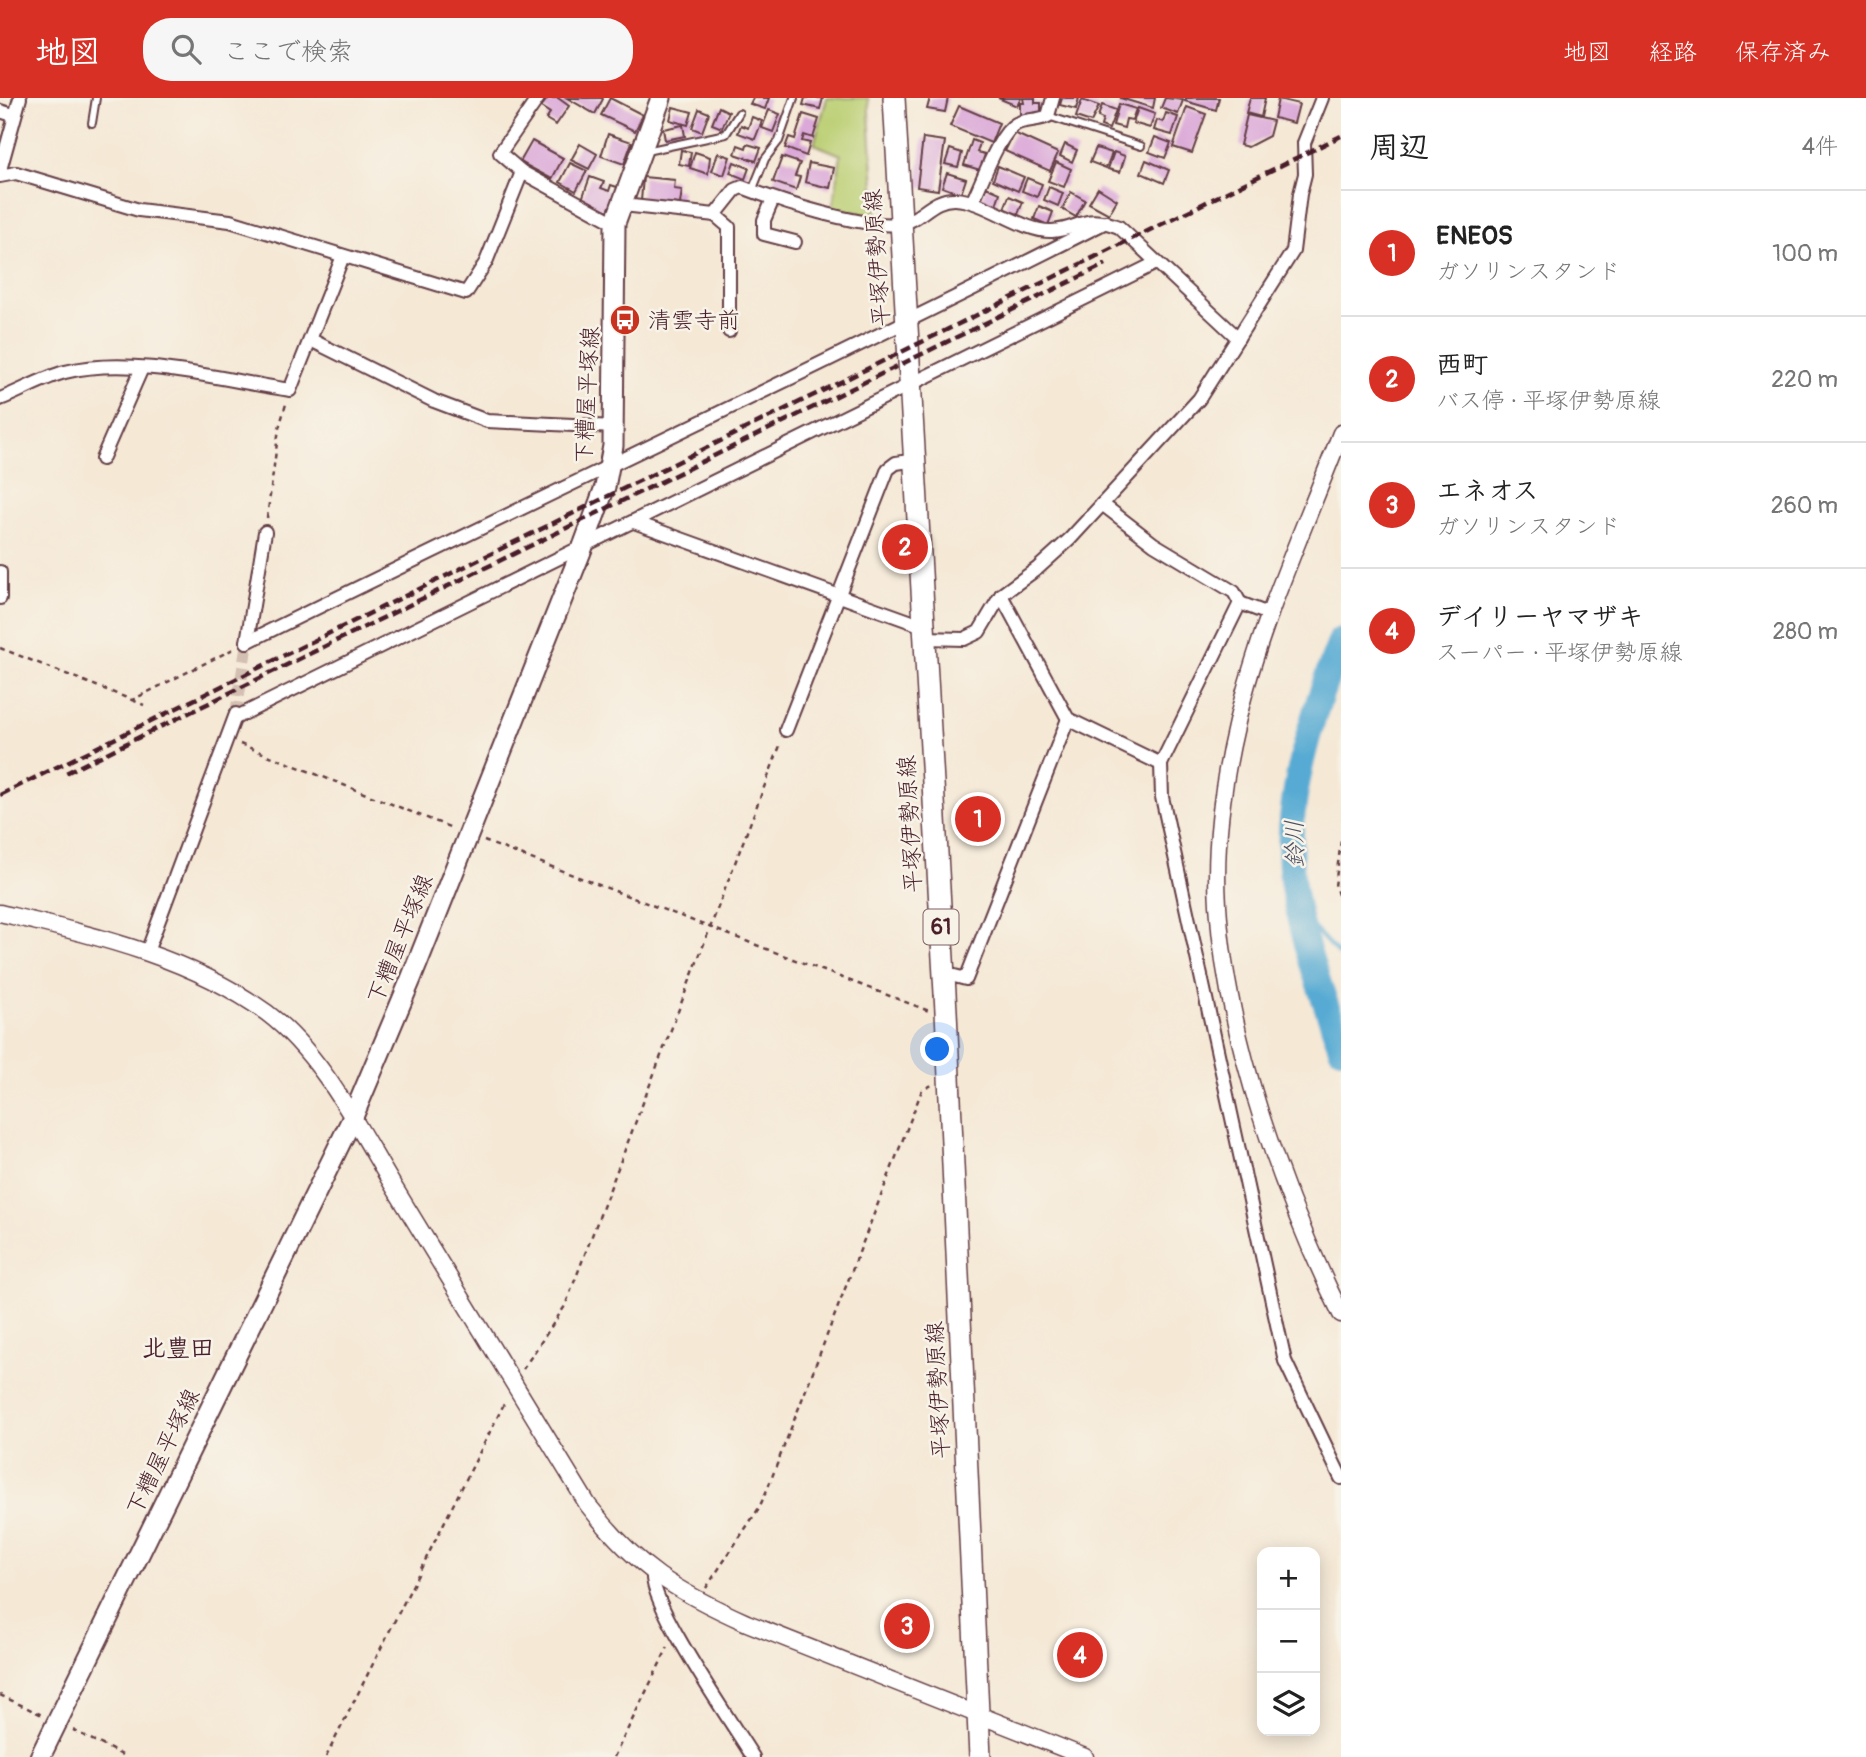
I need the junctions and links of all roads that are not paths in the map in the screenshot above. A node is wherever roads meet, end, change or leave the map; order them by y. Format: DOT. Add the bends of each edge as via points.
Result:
graph roads {
  1 [pos="20,98"];
  2 [pos="96,98"];
  3 [pos="538,98"];
  4 [pos="661,98"];
  5 [pos="794,98"];
  6 [pos="894,98"];
  7 [pos="1053,98"];
  8 [pos="1322,98"];
  9 [pos="0,111"];
  10 [pos="739,113"];
  11 [pos="13,115"];
  12 [pos="1048,116"];
  13 [pos="92,123"];
  14 [pos="1141,146"];
  15 [pos="642,152"];
  16 [pos="0,170"];
  17 [pos="522,172"];
  18 [pos="0,176"];
  19 [pos="752,191"];
  20 [pos="773,199"];
  21 [pos="972,202"];
  22 [pos="619,214"];
  23 [pos="715,215"];
  24 [pos="1107,222"];
  25 [pos="901,224"];
  26 [pos="795,242"];
  27 [pos="343,256"];
  28 [pos="1156,263"];
  29 [pos="907,323"];
  30 [pos="729,331"];
  31 [pos="1238,338"];
  32 [pos="311,340"];
  33 [pos="142,368"];
  34 [pos="911,383"];
  35 [pos="0,399"];
  36 [pos="615,427"];
  37 [pos="1341,433"];
  38 [pos="102,459"];
  39 [pos="916,460"];
  40 [pos="611,466"];
  41 [pos="1102,504"];
  42 [pos="634,522"];
  43 [pos="265,532"];
  44 [pos="583,544"];
  45 [pos="0,572"];
  46 [pos="1001,594"];
  47 [pos="838,596"];
  48 [pos="0,598"];
  49 [pos="1240,603"];
  50 [pos="1271,615"];
  51 [pos="924,632"];
  52 [pos="1068,719"];
  53 [pos="786,730"];
  54 [pos="1161,764"];
  55 [pos="0,913"];
  56 [pos="147,953"];
  57 [pos="943,973"];
  58 [pos="352,1119"];
  59 [pos="1341,1314"];
  60 [pos="1341,1478"];
  61 [pos="653,1574"];
  62 [pos="978,1716"];
  63 [pos="40,1757"];
  64 [pos="753,1757"];
  65 [pos="980,1757"];
  66 [pos="1085,1757"];
  1 -- 11 [label="street"];
  2 -- 13 [label="lane"];
  3 -- 17 [label="street" via="500,153"];
  4 -- 15 [label="main road, 下糟屋平塚線"];
  5 -- 19 [label="lane" via="779,141 765,159"];
  6 -- 25 [label="main road, 平塚伊勢原線 / 61"];
  7 -- 12 [label="street"];
  8 -- 31 [label="street" via="1304,143 1306,174 1293,251"];
  9 -- 11 [label="street"];
  10 -- 15 [label="lane" via="726,134"];
  11 -- 16 [label="street"];
  12 -- 14 [label="lane"];
  12 -- 21 [label="street" via="1018,122 1006,132"];
  15 -- 22 [label="main road, 下糟屋平塚線"];
  17 -- 22 [label="street"];
  17 -- 27 [label="street" via="486,262 466,293"];
  18 -- 27 [label="street" via="16,173 139,210 230,222"];
  19 -- 20 [label="street"];
  19 -- 23 [label="street" via="735,190"];
  20 -- 25 [label="street" via="881,224"];
  20 -- 26 [label="street" via="764,234"];
  21 -- 24 [label="street" via="1051,232 1089,219"];
  21 -- 25 [label="street" via="936,202"];
  22 -- 23 [label="street"];
  22 -- 36 [label="main road, 下糟屋平塚線"];
  23 -- 30 [label="street" via="729,227"];
  24 -- 28 [label="street"];
  24 -- 29 [label="street"];
  25 -- 29 [label="main road, 平塚伊勢原線 / 61"];
  27 -- 32 [label="street"];
  28 -- 31 [label="street"];
  28 -- 34 [label="street"];
  29 -- 34 [label="main road, 平塚伊勢原線 / 61"];
  29 -- 40 [label="street"];
  31 -- 41 [label="street" via="1199,399"];
  32 -- 33 [label="street" via="290,390"];
  32 -- 36 [label="street" via="434,401 487,421"];
  33 -- 35 [label="street" via="64,372"];
  33 -- 38 [label="street"];
  34 -- 39 [label="main road, 平塚伊勢原線 / 61"];
  34 -- 42 [label="street"];
  36 -- 40 [label="main road, 下糟屋平塚線"];
  37 -- 50 [label="street"];
  39 -- 47 [label="street" via="888,469"];
  39 -- 51 [label="main road, 平塚伊勢原線 / 61"];
  40 -- 43 [label="street" via="247,642"];
  40 -- 44 [label="main road, 下糟屋平塚線"];
  41 -- 46 [label="street" via="1038,568"];
  41 -- 49 [label="street" via="1154,544 1234,592"];
  42 -- 44 [label="street"];
  42 -- 47 [label="street"];
  44 -- 56 [label="street" via="235,716"];
  44 -- 58 [label="main road, 下糟屋平塚線"];
  45 -- 48 [label="street"];
  46 -- 51 [label="street" via="979,632 964,639"];
  46 -- 52 [label="street"];
  47 -- 51 [label="street"];
  47 -- 53 [label="street"];
  49 -- 50 [label="street"];
  49 -- 54 [label="street"];
  50 -- 59 [label="street" via="1237,720 1225,777 1218,904 1243,1048 1274,1155"];
  51 -- 57 [label="main road, 平塚伊勢原線 / 61"];
  52 -- 54 [label="street"];
  52 -- 57 [label="street" via="967,979"];
  54 -- 60 [label="street" via="1162,797 1285,1361"];
  55 -- 56 [label="street"];
  56 -- 58 [label="street" via="208,977 269,1014 300,1044"];
  57 -- 62 [label="main road, 平塚伊勢原線 / 61"];
  58 -- 61 [label="street" via="588,1505 613,1537"];
  58 -- 63 [label="main road, 下糟屋平塚線"];
  61 -- 62 [label="street" via="697,1601"];
  61 -- 64 [label="street" via="652,1584 677,1632"];
  62 -- 65 [label="main road, 平塚伊勢原線 / 61"];
  62 -- 66 [label="street"];
}
